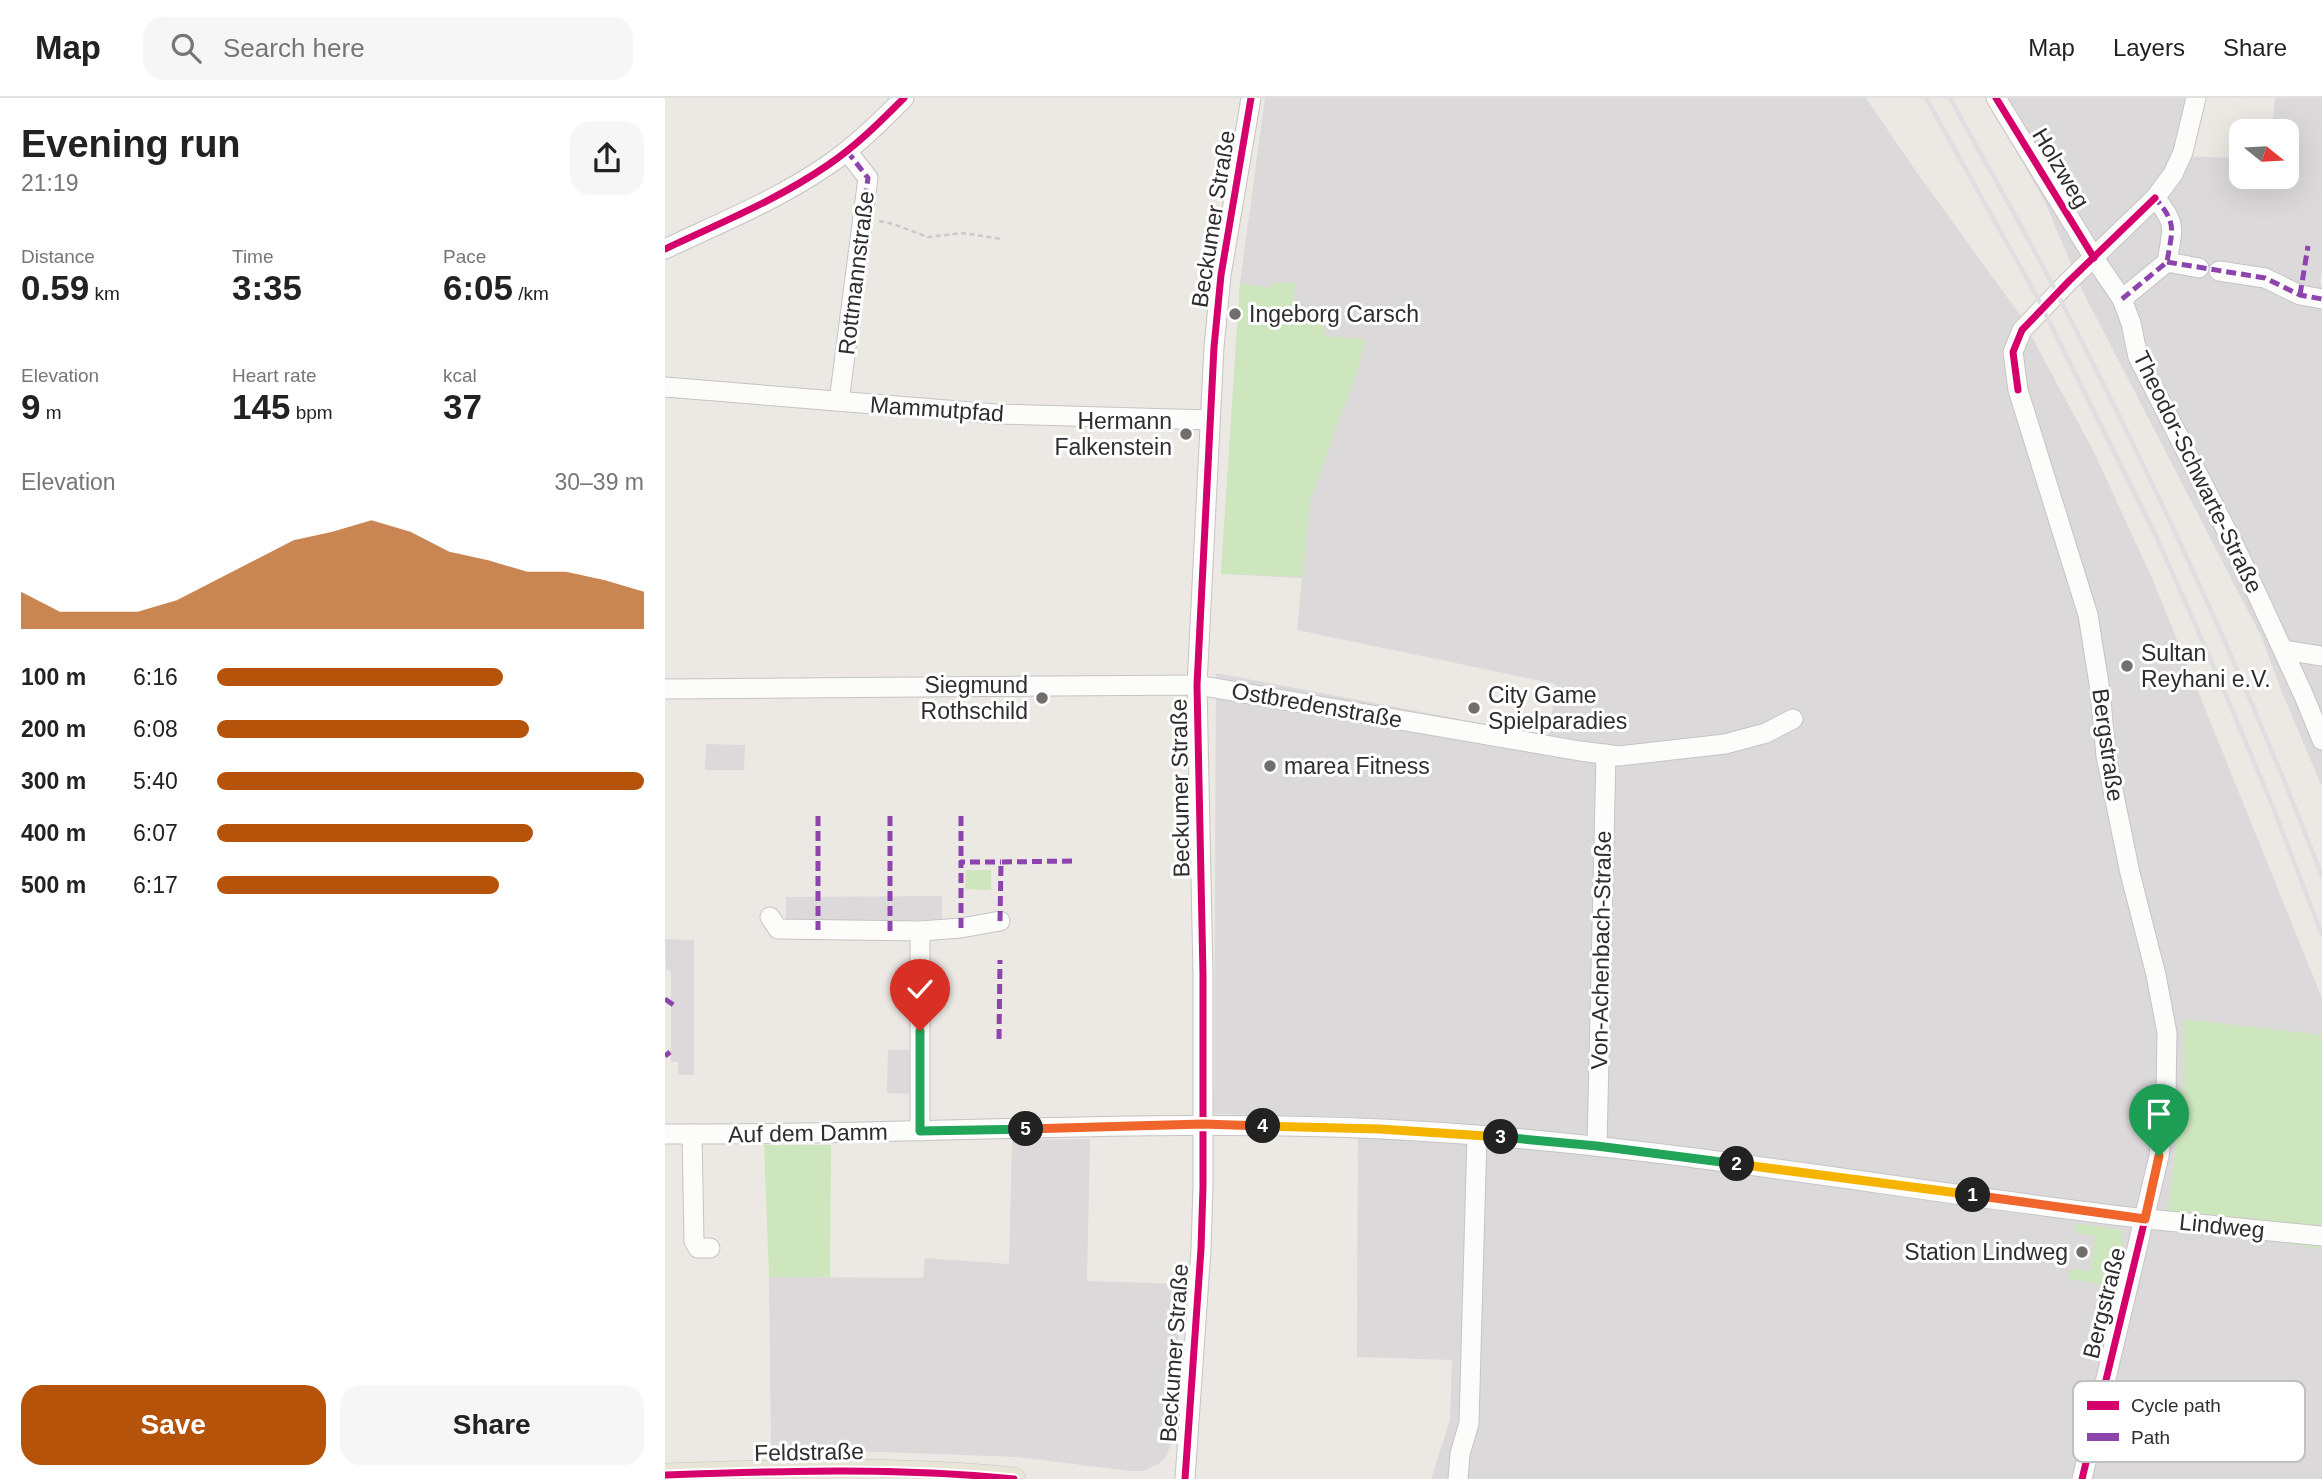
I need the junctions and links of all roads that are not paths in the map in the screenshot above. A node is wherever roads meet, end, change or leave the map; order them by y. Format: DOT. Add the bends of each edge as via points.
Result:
graph roads {
  1 [pos="904,98"];
  2 [pos="1251,98"];
  3 [pos="1996,98"];
  4 [pos="2196,98"];
  5 [pos="847,151"];
  6 [pos="2155,198"];
  7 [pos="665,249"];
  8 [pos="2094,258"];
  9 [pos="2167,262"];
  10 [pos="2199,268"];
  11 [pos="2219,271"];
  12 [pos="2122,299"];
  13 [pos="2322,299"];
  14 [pos="665,387"];
  15 [pos="839,401"];
  16 [pos="1210,420"];
  17 [pos="2284,650"];
  18 [pos="2322,656"];
  19 [pos="1197,685"];
  20 [pos="665,689"];
  21 [pos="1793,719"];
  22 [pos="2322,740"];
  23 [pos="1606,754"];
  24 [pos="770,917"];
  25 [pos="1000,921"];
  26 [pos="920,931"];
  27 [pos="1203,1124"];
  28 [pos="920,1131"];
  29 [pos="665,1134"];
  30 [pos="692,1135"];
  31 [pos="1477,1135"];
  32 [pos="1597,1146"];
  33 [pos="2145,1219"];
  34 [pos="2322,1236"];
  35 [pos="710,1248"];
  36 [pos="2106,1381"];
  37 [pos="665,1475"];
  38 [pos="954,1476"];
  39 [pos="1014,1479"];
  40 [pos="1185,1479"];
  41 [pos="1458,1479"];
  1 -- 5 [label="street, Rottmannstraße"];
  2 -- 16 [label="street, Beckumer Straße" via="1221,275"];
  3 -- 8 [label="street, Holzweg"];
  4 -- 6 [label="street, Bergstraße" via="2183,152"];
  5 -- 7 [label="street, Rottmannstraße" via="791,188"];
  5 -- 15 [label="street, Rottmannstraße" via="868,178"];
  6 -- 8 [label="street, Bergstraße"];
  6 -- 9 [label="street" via="2171,220"];
  8 -- 12 [label="street, Theodor-Schwarte-Straße"];
  8 -- 33 [label="street, Bergstraße" via="2022,330 2013,352 2015,380 2088,615 2106,756 2167,1033 2161,1141"];
  9 -- 10 [label="street"];
  9 -- 12 [label="street"];
  11 -- 13 [label="street" via="2265,278 2299,295"];
  12 -- 17 [label="street, Theodor-Schwarte-Straße" via="2138,357 2154,392 2203,481"];
  14 -- 15 [label="street, Mammutpfad"];
  15 -- 16 [label="street, Mammutpfad" via="996,414"];
  16 -- 19 [label="street, Beckumer Straße"];
  17 -- 18 [label="street"];
  17 -- 22 [label="street, Theodor-Schwarte-Straße"];
  19 -- 20 [label="street, Ostbredenstraße"];
  19 -- 23 [label="street, Ostbredenstraße"];
  19 -- 27 [label="street, Beckumer Straße"];
  21 -- 23 [label="street, Ostbredenstraße" via="1738,742"];
  23 -- 32 [label="street, Von-Achenbach-Straße"];
  24 -- 26 [label="street" via="778,929"];
  25 -- 26 [label="street"];
  26 -- 28 [label="street"];
  27 -- 28 [label="street, Auf dem Damm"];
  27 -- 31 [label="street, Lindweg"];
  27 -- 40 [label="street, Beckumer Straße" via="1201,1249"];
  28 -- 30 [label="street, Auf dem Damm"];
  29 -- 30 [label="street, Auf dem Damm"];
  30 -- 35 [label="street" via="694,1241 698,1248"];
  31 -- 32 [label="street, Lindweg"];
  31 -- 41 [label="street" via="1469,1423"];
  32 -- 33 [label="street, Lindweg"];
  33 -- 34 [label="street, Lindweg"];
  33 -- 36 [label="street, Bergstraße"];
  37 -- 38 [label="main road, Feldstraße" via="780,1471"];
  38 -- 39 [label="main road, Feldstraße"];
}
